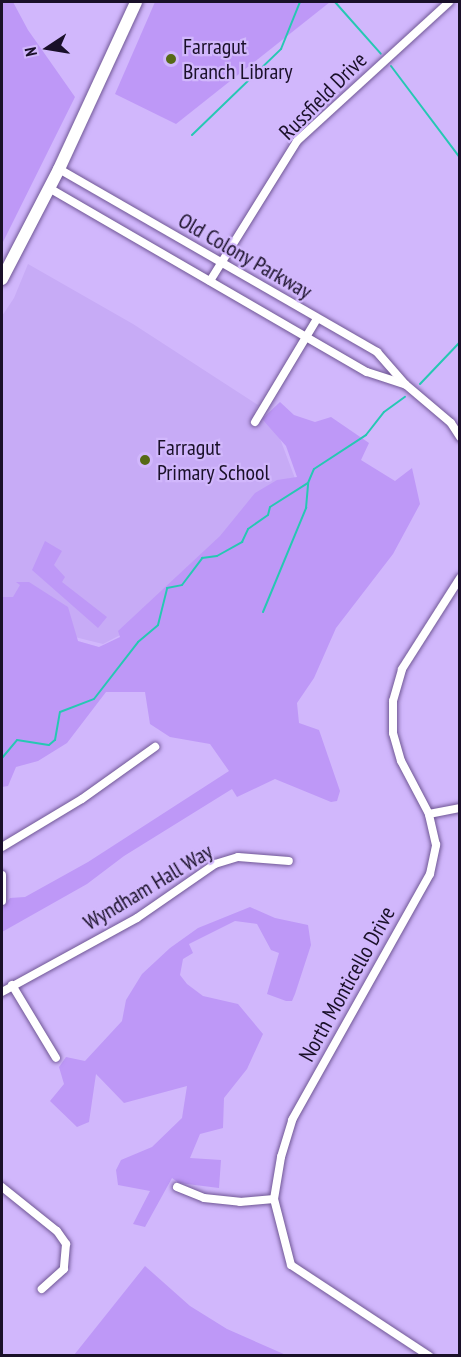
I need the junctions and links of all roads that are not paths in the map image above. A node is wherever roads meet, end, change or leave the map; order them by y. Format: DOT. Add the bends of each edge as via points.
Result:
graph roads {
  1 [pos="136,2"];
  2 [pos="449,2"];
  3 [pos="58,169"];
  4 [pos="49,188"];
  5 [pos="222,262"];
  6 [pos="2,279"];
  7 [pos="210,281"];
  8 [pos="317,319"];
  9 [pos="306,336"];
  10 [pos="405,384"];
  11 [pos="255,422"];
  12 [pos="455,422"];
  13 [pos="459,437"];
  14 [pos="459,578"];
  15 [pos="155,747"];
  16 [pos="459,808"];
  17 [pos="429,814"];
  18 [pos="2,847"];
  19 [pos="289,861"];
  20 [pos="2,875"];
  21 [pos="2,901"];
  22 [pos="12,985"];
  23 [pos="2,992"];
  24 [pos="56,1058"];
  25 [pos="2,1187"];
  26 [pos="177,1187"];
  27 [pos="274,1199"];
  28 [pos="42,1289"];
  29 [pos="429,1356"];
  1 -- 3 [label="main road"];
  2 -- 5 [label="street, Russfield Drive" via="297,141"];
  3 -- 4 [label="main road"];
  3 -- 5 [label="street, Old Colony Parkway"];
  4 -- 6 [label="main road"];
  4 -- 7 [label="street, Old Colony Parkway"];
  5 -- 7 [label="street, Russfield Drive"];
  5 -- 8 [label="street, Old Colony Parkway"];
  7 -- 9 [label="street, Old Colony Parkway"];
  8 -- 9 [label="street"];
  8 -- 10 [label="street, Old Colony Parkway" via="377,352"];
  9 -- 10 [label="street, Old Colony Parkway" via="367,372"];
  9 -- 11 [label="street"];
  10 -- 12 [label="street, Old Colony Parkway"];
  12 -- 13 [label="street"];
  14 -- 17 [label="street, North Monticello Drive" via="402,669 393,701 393,733 401,761"];
  15 -- 18 [label="street" via="82,799"];
  16 -- 17 [label="street"];
  17 -- 27 [label="street, North Monticello Drive" via="435,845 430,874 292,1120 280,1156"];
  19 -- 22 [label="street, Wyndham Hall Way" via="238,857 215,864 137,918"];
  20 -- 21 [label="street"];
  22 -- 23 [label="street, Wyndham Hall Way"];
  22 -- 24 [label="street"];
  25 -- 28 [label="street" via="57,1231 66,1244 64,1269"];
  26 -- 27 [label="street" via="204,1198 240,1202"];
  27 -- 29 [label="street, North Monticello Drive" via="291,1265"];
}
